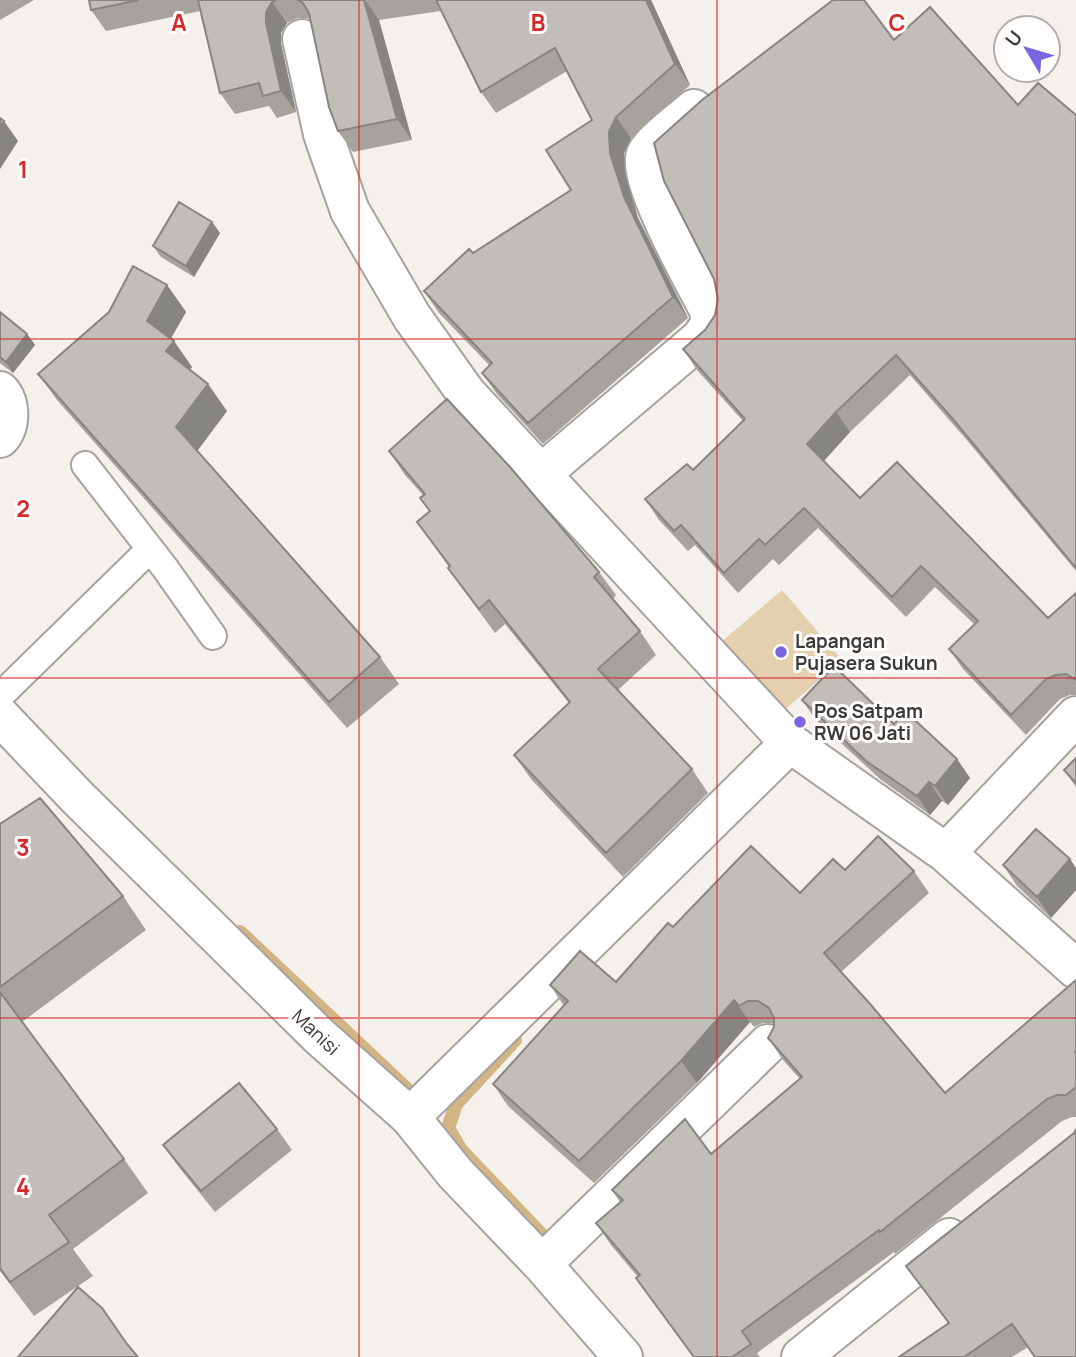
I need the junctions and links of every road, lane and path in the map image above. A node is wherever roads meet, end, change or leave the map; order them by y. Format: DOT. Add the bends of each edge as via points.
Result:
graph roads {
  1 [pos="302,39"];
  2 [pos="720,89"];
  3 [pos="0,391"];
  4 [pos="0,438"];
  5 [pos="85,465"];
  6 [pos="541,474"];
  7 [pos="150,550"];
  8 [pos="213,636"];
  9 [pos="0,696"];
  10 [pos="0,716"];
  11 [pos="1076,716"];
  12 [pos="790,743"];
  13 [pos="946,853"];
  14 [pos="1076,969"];
  15 [pos="768,1044"];
  16 [pos="410,1117"];
  17 [pos="981,1213"];
  18 [pos="542,1264"];
  19 [pos="623,1357"];
  20 [pos="801,1357"];
  1 -- 6 [label="street" via="323,134 350,211 412,317 466,393"];
  2 -- 6 [label="street" via="652,146 644,163 665,224 709,310 711,323 701,338"];
  3 -- 4 [label="street" via="9,413 6,432"];
  5 -- 7 [label="lane"];
  6 -- 12 [label="street"];
  7 -- 8 [label="lane"];
  7 -- 9 [label="lane"];
  10 -- 16 [label="street, Manisi" via="319,1036"];
  11 -- 13 [label="street"];
  12 -- 13 [label="street"];
  12 -- 16 [label="street"];
  13 -- 14 [label="street"];
  15 -- 18 [label="street"];
  16 -- 18 [label="street, Manisi" via="455,1173"];
  17 -- 20 [label="street"];
  18 -- 19 [label="street, Manisi"];
}
